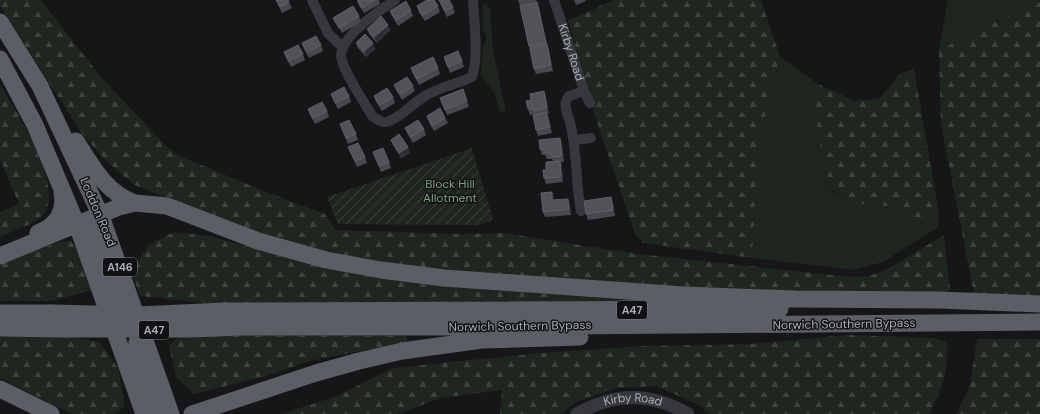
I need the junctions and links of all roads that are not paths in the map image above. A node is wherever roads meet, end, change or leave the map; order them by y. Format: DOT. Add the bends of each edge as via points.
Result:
graph roads {
  1 [pos="312,0"];
  2 [pos="395,0"];
  3 [pos="473,0"];
  4 [pos="554,0"];
  5 [pos="0,22"];
  6 [pos="343,48"];
  7 [pos="0,59"];
  8 [pos="40,86"];
  9 [pos="584,91"];
  10 [pos="590,103"];
  11 [pos="591,138"];
  12 [pos="575,140"];
  13 [pos="60,182"];
  14 [pos="135,203"];
  15 [pos="582,211"];
  16 [pos="101,216"];
  17 [pos="77,226"];
  18 [pos="0,248"];
  19 [pos="0,256"];
  20 [pos="1040,305"];
  21 [pos="0,313"];
  22 [pos="138,317"];
  23 [pos="1040,322"];
  24 [pos="852,324"];
  25 [pos="0,328"];
  26 [pos="130,377"];
  27 [pos="0,388"];
  28 [pos="273,389"];
  29 [pos="51,414"];
  30 [pos="144,414"];
  31 [pos="154,414"];
  32 [pos="171,414"];
  33 [pos="192,414"];
  34 [pos="218,414"];
  35 [pos="577,414"];
  36 [pos="688,414"];
  1 -- 6 [label="street" via="328,33"];
  2 -- 6 [label="street" via="365,23 347,40"];
  3 -- 6 [label="street" via="475,37 472,77 441,87 424,96 392,120 379,121 372,116 345,69 341,57"];
  4 -- 9 [label="street, Kirby Road"];
  5 -- 8 [label="highway, Loddon Road / A146"];
  7 -- 13 [label="highway, Loddon Road / A146" via="35,125"];
  8 -- 14 [label="highway, A47" via="108,186 118,196"];
  8 -- 16 [label="highway, Loddon Road / A146"];
  9 -- 10 [label="street, Kirby Road"];
  9 -- 12 [label="street" via="570,96 566,101 566,110"];
  11 -- 12 [label="street"];
  12 -- 15 [label="street" via="576,184"];
  13 -- 17 [label="highway, Loddon Road / A146"];
  13 -- 18 [label="highway" via="62,209 54,224 44,231"];
  14 -- 16 [label="highway, A47" via="118,207"];
  14 -- 20 [label="highway, A47" via="167,206 258,242 326,260 444,278 684,295 939,300"];
  16 -- 17 [label="highway, A47"];
  16 -- 22 [label="highway, Loddon Road / A146"];
  16 -- 26 [label="highway, A47" via="96,226 96,237 120,307"];
  17 -- 19 [label="highway, A47"];
  17 -- 26 [label="highway, Loddon Road / A146"];
  20 -- 21 [label="highway, Norwich Southern Bypass / A47, bridge" via="690,310"];
  22 -- 31 [label="highway, A47" via="137,346"];
  22 -- 32 [label="highway, Loddon Road / A146"];
  23 -- 24 [label="highway, Norwich Southern Bypass / A47"];
  24 -- 25 [label="highway, Norwich Southern Bypass / A47, bridge" via="243,327 190,330"];
  24 -- 28 [label="highway, A47" via="482,340 359,361"];
  26 -- 30 [label="highway, Loddon Road / A146"];
  27 -- 29 [label="highway"];
  28 -- 33 [label="highway, A47" via="229,400"];
  28 -- 34 [label="highway, A47"];
  35 -- 36 [label="street, Kirby Road" via="622,396 659,401"];
}
